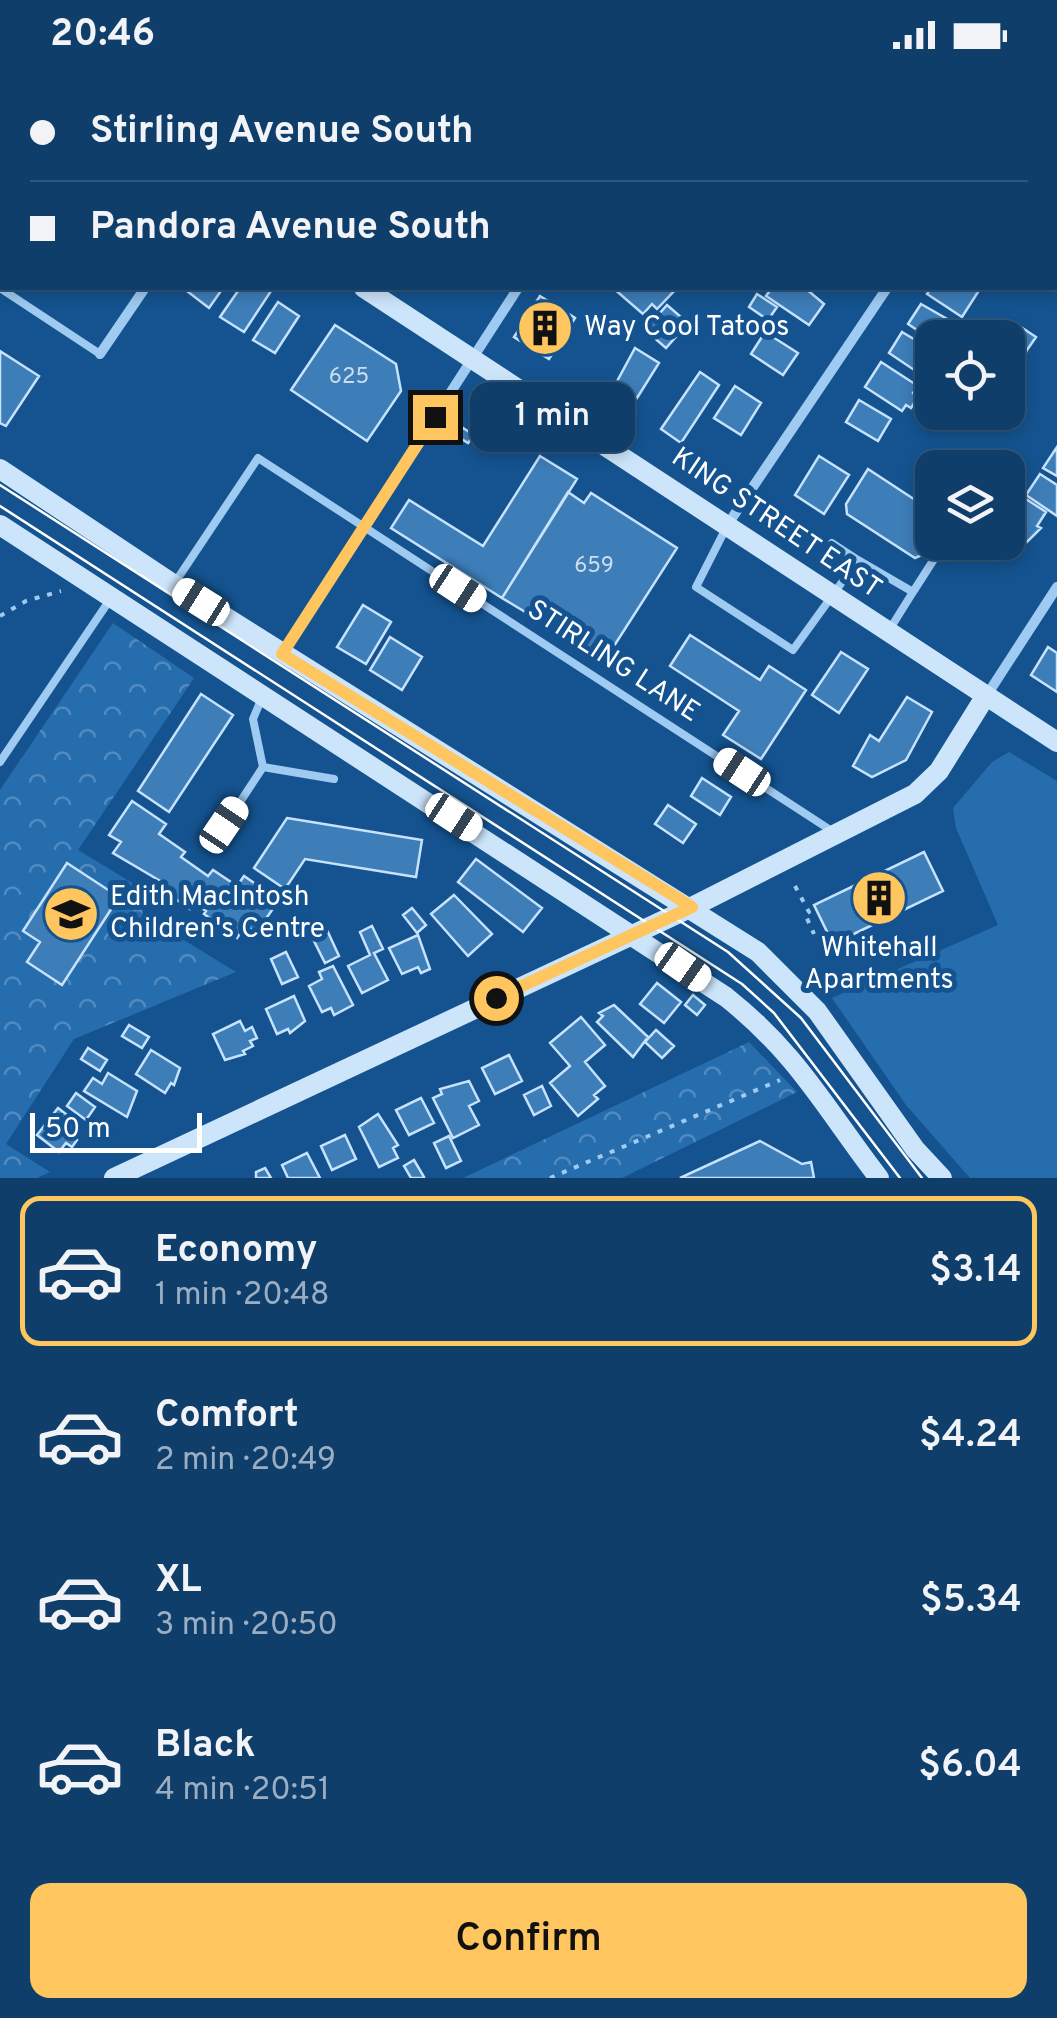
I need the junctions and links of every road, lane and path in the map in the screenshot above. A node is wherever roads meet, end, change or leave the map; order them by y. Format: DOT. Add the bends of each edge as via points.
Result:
graph roads {
  1 [pos="3,290"];
  2 [pos="145,290"];
  3 [pos="367,290"];
  4 [pos="517,290"];
  5 [pos="886,290"];
  6 [pos="100,354"];
  7 [pos="473,357"];
  8 [pos="0,468"];
  9 [pos="728,524"];
  10 [pos="0,525"];
  11 [pos="364,527"];
  12 [pos="832,544"];
  13 [pos="858,560"];
  14 [pos="933,560"];
  15 [pos="174,584"];
  16 [pos="1057,586"];
  17 [pos="71,589"];
  18 [pos="913,592"];
  19 [pos="833,595"];
  20 [pos="111,597"];
  21 [pos="0,616"];
  22 [pos="888,632"];
  23 [pos="282,654"];
  24 [pos="263,695"];
  25 [pos="985,697"];
  26 [pos="1057,742"];
  27 [pos="0,762"];
  28 [pos="263,767"];
  29 [pos="334,779"];
  30 [pos="224,825"];
  31 [pos="838,835"];
  32 [pos="795,886"];
  33 [pos="692,907"];
  34 [pos="634,934"];
  35 [pos="814,934"];
  36 [pos="802,1068"];
  37 [pos="877,1177"];
  38 [pos="114,1178"];
  39 [pos="550,1178"];
  40 [pos="942,1178"];
  1 -- 6 [label="lane"];
  2 -- 6 [label="street"];
  3 -- 7 [label="main road, KING STREET EAST"];
  4 -- 7 [label="street"];
  5 -- 9 [label="street"];
  7 -- 9 [label="main road, KING STREET EAST"];
  7 -- 11 [label="street"];
  8 -- 15 [label="main road"];
  9 -- 19 [label="main road, KING STREET EAST"];
  9 -- 19 [label="lane" via="696,587 793,650"];
  10 -- 20 [label="main road"];
  11 -- 15 [label="lane, STIRLING LANE" via="258,458"];
  11 -- 23 [label="street"];
  11 -- 31 [label="lane, STIRLING LANE"];
  12 -- 13 [label="lane"];
  13 -- 18 [label="lane"];
  13 -- 19 [label="lane"];
  14 -- 18 [label="lane"];
  15 -- 23 [label="main road"];
  16 -- 25 [label="street"];
  17 -- 21 [label="path" via="26,600"];
  18 -- 22 [label="lane"];
  19 -- 22 [label="main road, KING STREET EAST"];
  20 -- 24 [label="main road"];
  20 -- 27 [label="lane"];
  22 -- 25 [label="main road, KING STREET EAST"];
  23 -- 33 [label="main road"];
  24 -- 28 [label="lane" via="252,719"];
  24 -- 34 [label="main road"];
  25 -- 26 [label="main road, KING STREET EAST"];
  25 -- 31 [label="main road" via="927,784"];
  28 -- 29 [label="lane"];
  28 -- 30 [label="lane"];
  31 -- 33 [label="main road"];
  32 -- 35 [label="path"];
  33 -- 34 [label="main road"];
  33 -- 40 [label="main road" via="758,952 817,1011 914,1149"];
  34 -- 36 [label="main road" via="726,997"];
  34 -- 38 [label="main road"];
  36 -- 37 [label="main road"];
  36 -- 39 [label="path"];
}
